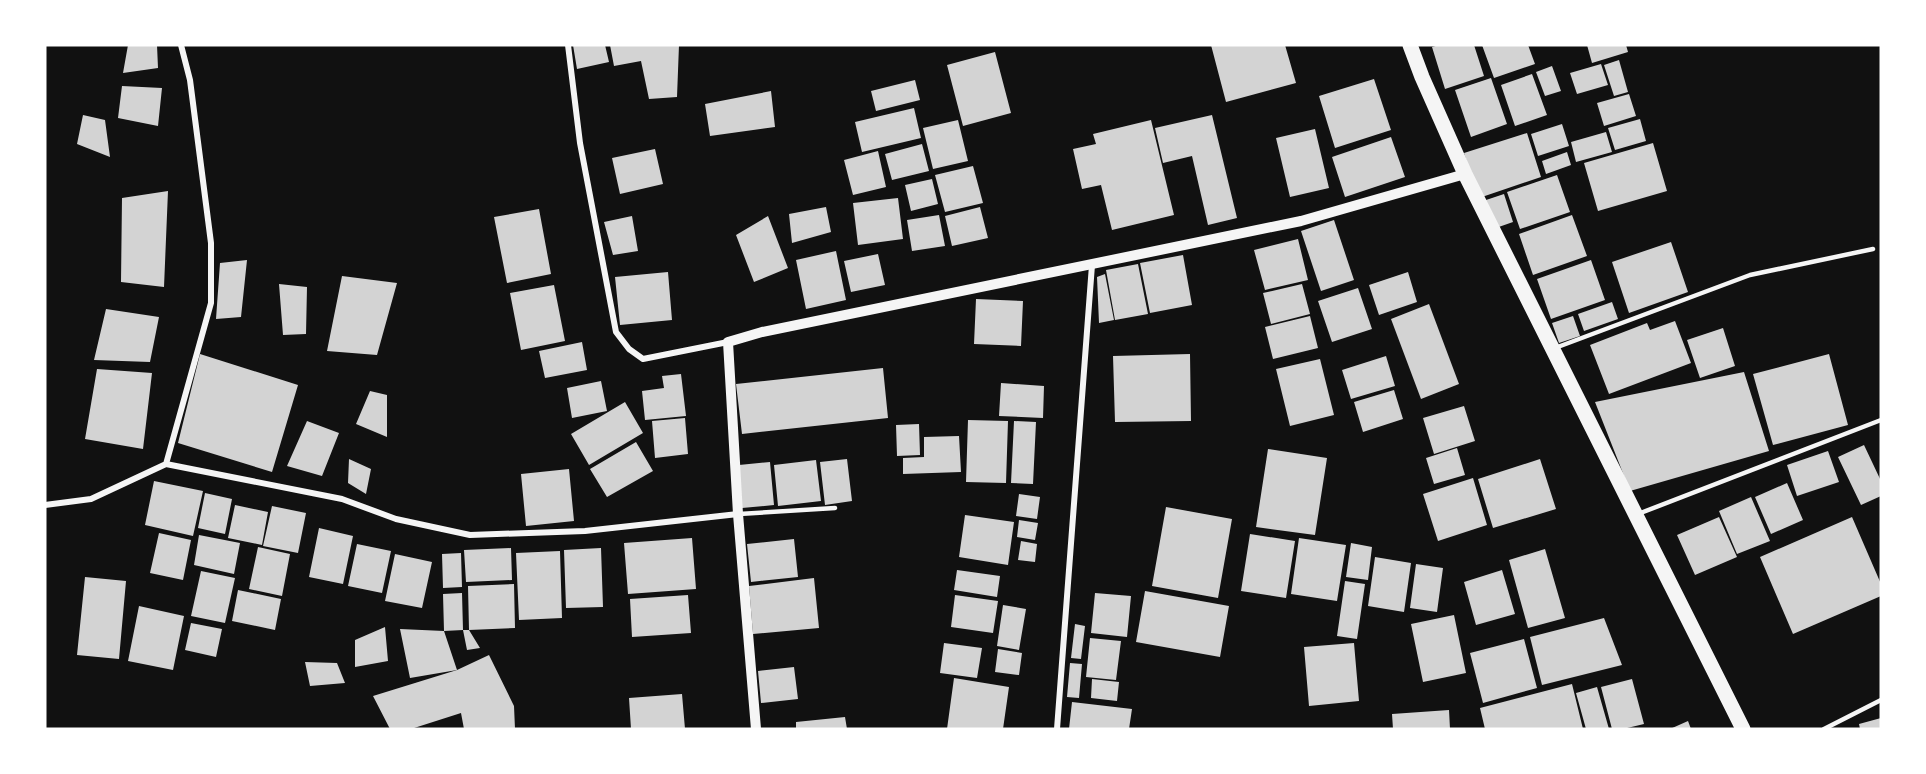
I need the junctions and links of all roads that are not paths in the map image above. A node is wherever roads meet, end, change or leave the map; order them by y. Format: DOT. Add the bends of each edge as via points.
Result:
graph roads {
  1 [pos="181,45"];
  2 [pos="568,45"];
  3 [pos="1410,45"];
  4 [pos="1465,174"];
  5 [pos="1873,249"];
  6 [pos="1092,265"];
  7 [pos="728,342"];
  8 [pos="1553,349"];
  9 [pos="1881,420"];
  10 [pos="166,464"];
  11 [pos="45,505"];
  12 [pos="835,508"];
  13 [pos="738,514"];
  14 [pos="1636,514"];
  15 [pos="1881,700"];
  16 [pos="756,729"];
  17 [pos="1057,729"];
  18 [pos="1743,729"];
  19 [pos="1824,729"];
  1 -- 10 [label="street" via="190,80 211,243 211,303"];
  2 -- 7 [label="street" via="580,143 616,332 643,359"];
  3 -- 4 [label="main road"];
  4 -- 6 [label="street" via="1301,221"];
  4 -- 8 [label="main road"];
  5 -- 8 [label="lane" via="1750,274"];
  6 -- 7 [label="street"];
  6 -- 17 [label="street"];
  7 -- 13 [label="street"];
  8 -- 14 [label="main road"];
  9 -- 14 [label="lane"];
  10 -- 11 [label="street" via="91,499"];
  10 -- 13 [label="street" via="342,499 396,519 470,535 585,531"];
  12 -- 13 [label="lane"];
  13 -- 16 [label="street"];
  14 -- 18 [label="main road"];
  15 -- 19 [label="lane"];
}
